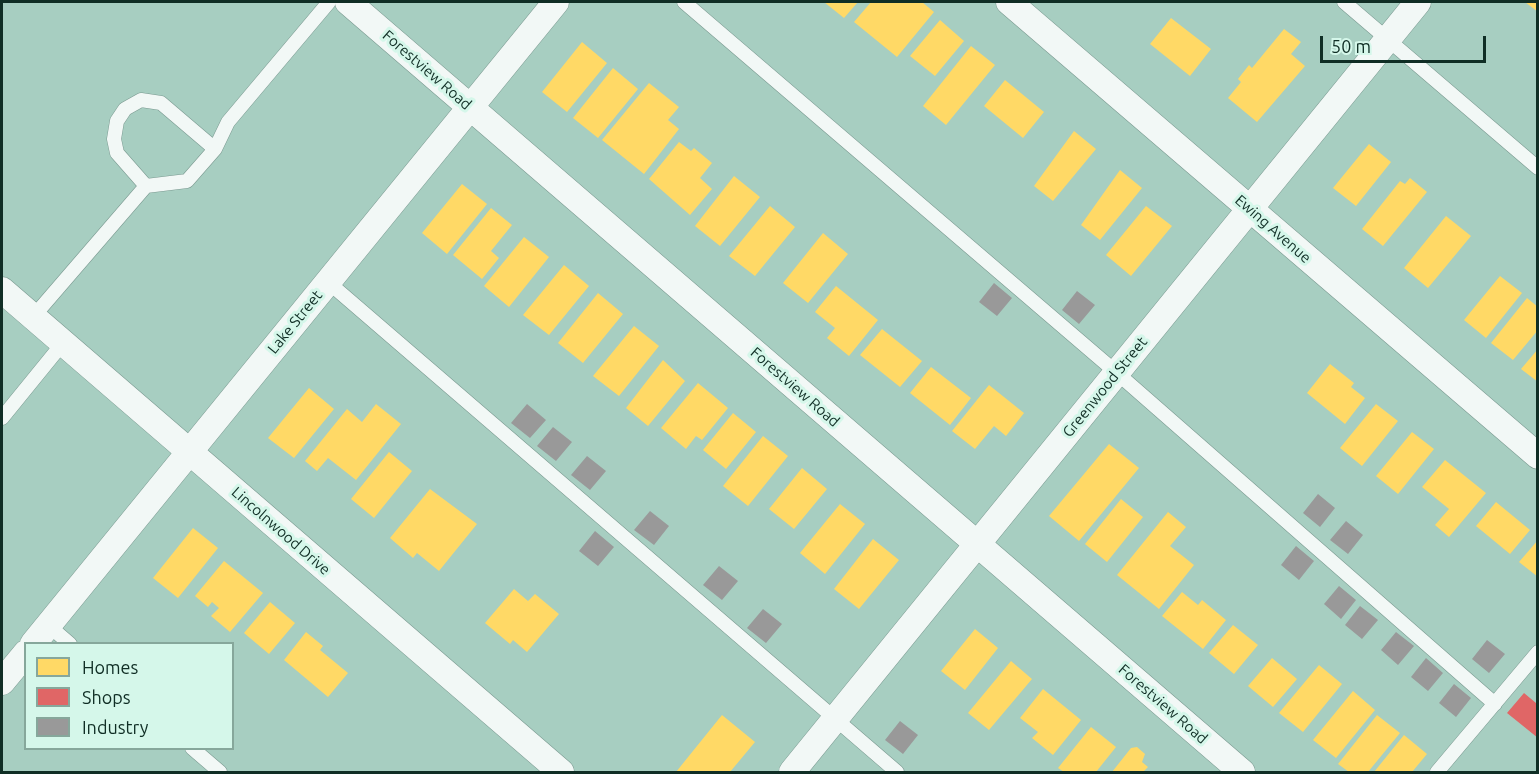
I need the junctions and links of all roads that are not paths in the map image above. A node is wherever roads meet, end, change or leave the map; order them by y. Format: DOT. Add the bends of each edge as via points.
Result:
graph roads {
  1 [pos="329,2"];
  2 [pos="348,2"];
  3 [pos="556,2"];
  4 [pos="684,2"];
  5 [pos="1009,2"];
  6 [pos="1344,2"];
  7 [pos="1418,2"];
  8 [pos="1388,39"];
  9 [pos="471,107"];
  10 [pos="214,149"];
  11 [pos="1538,168"];
  12 [pos="146,186"];
  13 [pos="1250,209"];
  14 [pos="328,282"];
  15 [pos="2,290"];
  16 [pos="33,317"];
  17 [pos="63,343"];
  18 [pos="1117,373"];
  19 [pos="2,418"];
  20 [pos="189,452"];
  21 [pos="1538,456"];
  22 [pos="978,545"];
  23 [pos="41,634"];
  24 [pos="64,642"];
  25 [pos="1538,652"];
  26 [pos="24,655"];
  27 [pos="2,682"];
  28 [pos="1495,704"];
  29 [pos="835,719"];
  30 [pos="194,750"];
  31 [pos="220,772"];
  32 [pos="561,772"];
  33 [pos="792,772"];
  34 [pos="897,772"];
  35 [pos="1242,772"];
  36 [pos="1437,772"];
  1 -- 10 [label="lane" via="228,122"];
  2 -- 9 [label="street, Forestview Road"];
  3 -- 9 [label="street, Lake Street"];
  4 -- 18 [label="lane"];
  5 -- 13 [label="street, Ewing Avenue"];
  6 -- 8 [label="lane"];
  7 -- 8 [label="street, Greenwood Street"];
  8 -- 11 [label="lane"];
  8 -- 13 [label="street, Greenwood Street"];
  9 -- 14 [label="street, Lake Street"];
  9 -- 22 [label="street, Forestview Road"];
  10 -- 12 [label="lane" via="187,181"];
  10 -- 12 [label="lane" via="161,103 141,100 125,109 117,121 114,139 117,153"];
  12 -- 16 [label="lane"];
  13 -- 18 [label="street, Greenwood Street"];
  13 -- 21 [label="street, Ewing Avenue"];
  14 -- 20 [label="street, Lake Street"];
  14 -- 29 [label="lane"];
  15 -- 16 [label="street, Lincolnwood Drive"];
  16 -- 17 [label="street, Lincolnwood Drive"];
  17 -- 19 [label="lane"];
  17 -- 20 [label="street, Lincolnwood Drive"];
  18 -- 22 [label="street, Greenwood Street"];
  18 -- 28 [label="lane"];
  20 -- 23 [label="street, Lake Street"];
  20 -- 32 [label="street, Lincolnwood Drive"];
  22 -- 29 [label="street, Greenwood Street"];
  22 -- 35 [label="street, Forestview Road"];
  23 -- 24 [label="lane"];
  25 -- 28 [label="lane"];
  26 -- 27 [label="street"];
  28 -- 36 [label="lane"];
  29 -- 33 [label="street, Greenwood Street"];
  29 -- 34 [label="lane"];
  30 -- 31 [label="lane"];
}
